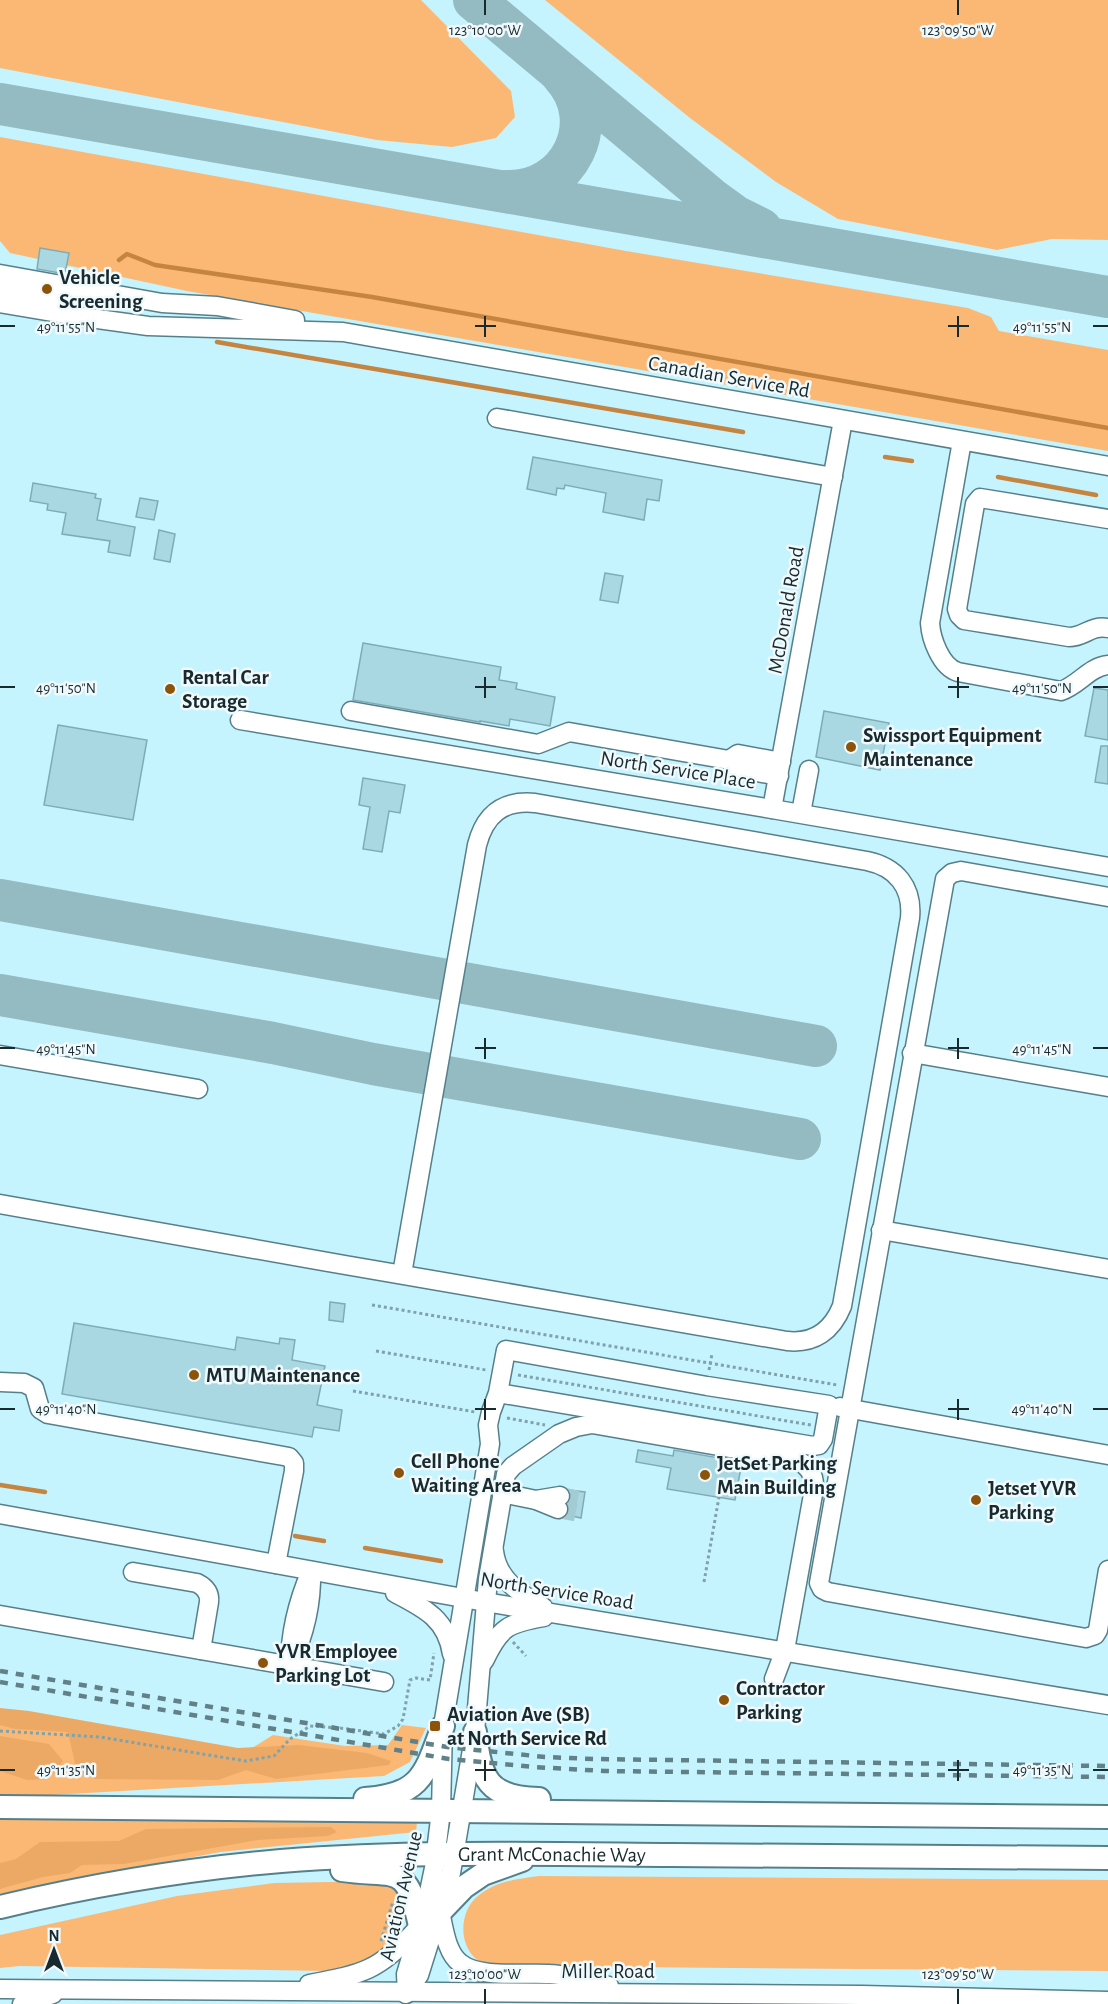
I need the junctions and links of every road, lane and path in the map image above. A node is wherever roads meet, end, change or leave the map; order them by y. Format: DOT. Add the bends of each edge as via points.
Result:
graph roads {
  1 [pos="0,274"];
  2 [pos="0,287"];
  3 [pos="0,303"];
  4 [pos="279,317"];
  5 [pos="343,332"];
  6 [pos="496,418"];
  7 [pos="843,420"];
  8 [pos="962,441"];
  9 [pos="1108,466"];
  10 [pos="833,477"];
  11 [pos="1108,519"];
  12 [pos="1108,628"];
  13 [pos="1108,665"];
  14 [pos="351,711"];
  15 [pos="240,720"];
  16 [pos="780,769"];
  17 [pos="809,770"];
  18 [pos="772,808"];
  19 [pos="801,813"];
  20 [pos="1108,867"];
  21 [pos="1108,897"];
  22 [pos="912,1053"];
  23 [pos="0,1055"];
  24 [pos="1108,1087"];
  25 [pos="194,1089"];
  26 [pos="0,1204"];
  27 [pos="881,1230"];
  28 [pos="1108,1269"];
  29 [pos="402,1274"];
  30 [pos="372,1305"];
  31 [pos="376,1351"];
  32 [pos="712,1354"];
  33 [pos="710,1364"];
  34 [pos="494,1371"];
  35 [pos="511,1374"];
  36 [pos="708,1378"];
  37 [pos="0,1382"];
  38 [pos="839,1385"];
  39 [pos="353,1391"];
  40 [pos="498,1393"];
  41 [pos="704,1398"];
  42 [pos="829,1405"];
  43 [pos="703,1407"];
  44 [pos="849,1409"];
  45 [pos="475,1412"];
  46 [pos="702,1414"];
  47 [pos="505,1418"];
  48 [pos="553,1426"];
  49 [pos="819,1426"];
  50 [pos="1108,1455"];
  51 [pos="814,1489"];
  52 [pos="835,1492"];
  53 [pos="502,1493"];
  54 [pos="719,1497"];
  55 [pos="559,1503"];
  56 [pos="0,1514"];
  57 [pos="493,1544"];
  58 [pos="276,1564"];
  59 [pos="1108,1570"];
  60 [pos="311,1571"];
  61 [pos="133,1572"];
  62 [pos="704,1582"];
  63 [pos="377,1583"];
  64 [pos="463,1599"];
  65 [pos="485,1602"];
  66 [pos="0,1615"];
  67 [pos="558,1615"];
  68 [pos="509,1638"];
  69 [pos="434,1646"];
  70 [pos="201,1650"];
  71 [pos="785,1650"];
  72 [pos="526,1656"];
  73 [pos="290,1666"];
  74 [pos="453,1666"];
  75 [pos="480,1674"];
  76 [pos="774,1678"];
  77 [pos="384,1682"];
  78 [pos="1107,1699"];
  79 [pos="443,1726"];
  80 [pos="0,1731"];
  81 [pos="475,1732"];
  82 [pos="0,1807"];
  83 [pos="224,1810"];
  84 [pos="451,1811"];
  85 [pos="701,1812"];
  86 [pos="1108,1817"];
  87 [pos="445,1854"];
  88 [pos="541,1854"];
  89 [pos="1108,1858"];
  90 [pos="281,1861"];
  91 [pos="394,1896"];
  92 [pos="0,1906"];
  93 [pos="440,1912"];
  94 [pos="420,1926"];
  95 [pos="378,1951"];
  96 [pos="0,1989"];
  97 [pos="69,1989"];
  98 [pos="272,1992"];
  99 [pos="646,1994"];
  100 [pos="404,1999"];
  101 [pos="667,1999"];
  102 [pos="862,2000"];
  103 [pos="1108,2001"];
  104 [pos="22,2004"];
  1 -- 4 [label="street" via="162,303 217,306"];
  2 -- 4 [label="street" via="159,314"];
  3 -- 5 [label="street" via="148,326"];
  4 -- 5 [label="street"];
  5 -- 7 [label="street, Canadian Service Rd"];
  6 -- 10 [label="street"];
  7 -- 8 [label="street, Canadian Service Rd"];
  7 -- 10 [label="street, McDonald Road"];
  8 -- 9 [label="street, Canadian Service Rd"];
  8 -- 13 [label="street" via="930,623 933,639 946,663 958,672 1061,691 1098,667"];
  10 -- 16 [label="street, McDonald Road"];
  11 -- 12 [label="street" via="980,498 975,504 957,609 964,620 1069,637 1095,627"];
  14 -- 16 [label="street" via="538,744 569,732 729,760 735,768"];
  15 -- 18 [label="street, North Service Place"];
  16 -- 18 [label="street, McDonald Road"];
  17 -- 19 [label="street"];
  18 -- 19 [label="street, North Service Place"];
  19 -- 20 [label="street, North Service Place"];
  21 -- 22 [label="street" via="961,871 948,876"];
  22 -- 24 [label="street"];
  22 -- 27 [label="street"];
  23 -- 25 [label="street"];
  26 -- 29 [label="street"];
  27 -- 28 [label="street"];
  27 -- 44 [label="street"];
  29 -- 29 [label="street" via="787,1341 806,1341 830,1329 842,1306 909,918 910,900 900,878 867,861 535,803 518,802 495,812 482,829 477,845"];
  30 -- 33 [label="path"];
  31 -- 34 [label="path"];
  32 -- 33 [label="path"];
  33 -- 36 [label="path"];
  33 -- 38 [label="path"];
  35 -- 43 [label="path"];
  37 -- 58 [label="street" via="24,1383 34,1388 40,1409 48,1414 289,1457 294,1471"];
  39 -- 45 [label="path"];
  40 -- 42 [label="street" via="813,1446 823,1439"];
  40 -- 42 [label="street, Aviation Avenue" via="506,1350"];
  40 -- 64 [label="street, Aviation Avenue" via="499,1427 490,1444"];
  41 -- 43 [label="path"];
  42 -- 44 [label="street"];
  43 -- 46 [label="path"];
  43 -- 49 [label="path"];
  44 -- 50 [label="street"];
  44 -- 52 [label="street"];
  47 -- 48 [label="path"];
  51 -- 52 [label="street"];
  51 -- 53 [label="street, Aviation Avenue" via="809,1468 794,1459 592,1424 566,1430 513,1466 506,1474"];
  51 -- 71 [label="street"];
  52 -- 59 [label="street" via="819,1583 828,1592 1086,1638 1098,1630"];
  53 -- 55 [label="street"];
  53 -- 57 [label="street, Aviation Avenue"];
  54 -- 62 [label="path"];
  56 -- 58 [label="street, North Service Road"];
  57 -- 65 [label="street, Aviation Avenue"];
  57 -- 67 [label="street" via="497,1565 513,1588"];
  58 -- 60 [label="street, North Service Road"];
  60 -- 63 [label="street, North Service Road"];
  60 -- 73 [label="street" via="290,1645"];
  61 -- 70 [label="street" via="197,1583 205,1588 209,1602"];
  63 -- 64 [label="street, North Service Road"];
  63 -- 74 [label="street" via="424,1608 438,1621 450,1638"];
  64 -- 65 [label="street, North Service Road"];
  64 -- 74 [label="street, Aviation Avenue"];
  65 -- 67 [label="street, North Service Road"];
  65 -- 75 [label="street, Aviation Avenue"];
  66 -- 70 [label="street"];
  67 -- 71 [label="street, North Service Road"];
  67 -- 75 [label="street" via="508,1626 487,1654"];
  68 -- 72 [label="path"];
  69 -- 80 [label="path" via="430,1680 410,1680 403,1719 398,1726 384,1734 310,1726 274,1756 245,1761 100,1737"];
  70 -- 73 [label="street"];
  71 -- 76 [label="street"];
  71 -- 78 [label="street, North Service Road"];
  73 -- 77 [label="street"];
  74 -- 79 [label="street, Aviation Avenue"];
  75 -- 81 [label="street, Aviation Avenue"];
  79 -- 83 [label="main road" via="420,1779 391,1797"];
  79 -- 84 [label="street, Aviation Avenue"];
  81 -- 84 [label="street, Aviation Avenue"];
  81 -- 85 [label="main road" via="485,1776 496,1789 511,1797 628,1800"];
  82 -- 83 [label="main road, Grant McConachie Way"];
  83 -- 84 [label="main road, Grant McConachie Way"];
  84 -- 85 [label="main road, Grant McConachie Way"];
  84 -- 87 [label="street, Aviation Avenue"];
  85 -- 86 [label="main road, Grant McConachie Way"];
  87 -- 88 [label="main road, Grant McConachie Way"];
  87 -- 90 [label="main road, Grant McConachie Way"];
  87 -- 93 [label="street, Aviation Avenue" via="451,1874"];
  87 -- 94 [label="street, Aviation Avenue"];
  88 -- 89 [label="main road, Grant McConachie Way"];
  88 -- 93 [label="main road" via="483,1874"];
  90 -- 92 [label="main road, Grant McConachie Way" via="128,1881"];
  90 -- 94 [label="main road" via="393,1874 409,1887"];
  91 -- 95 [label="path"];
  93 -- 99 [label="street" via="448,1946 466,1967 489,1972 553,1974"];
  93 -- 100 [label="street, Aviation Avenue" via="419,1975"];
  94 -- 98 [label="street" via="392,1956 365,1972"];
  94 -- 100 [label="street, Aviation Avenue" via="406,1974"];
  96 -- 97 [label="street, Miller Road"];
  97 -- 98 [label="street, Miller Road"];
  97 -- 104 [label="street"];
  98 -- 100 [label="street, Miller Road"];
  99 -- 100 [label="street, Miller Road"];
  99 -- 101 [label="street, Miller Road"];
  101 -- 102 [label="street, Miller Road"];
  102 -- 103 [label="street, Miller Road"];
}
